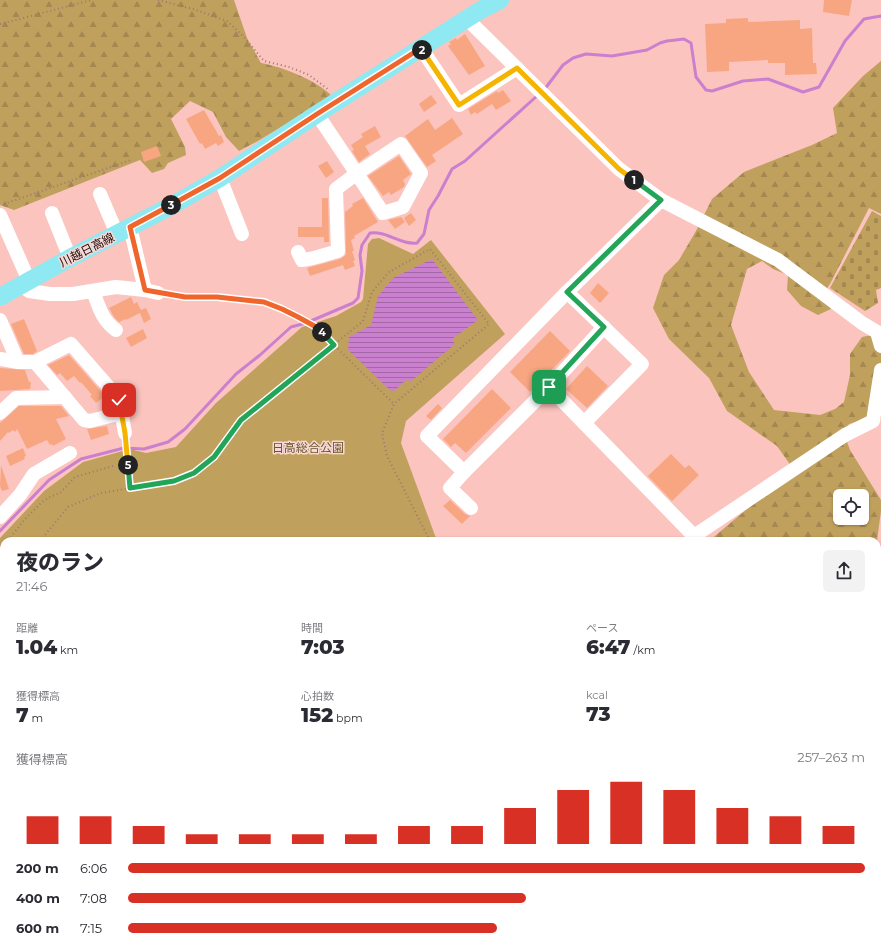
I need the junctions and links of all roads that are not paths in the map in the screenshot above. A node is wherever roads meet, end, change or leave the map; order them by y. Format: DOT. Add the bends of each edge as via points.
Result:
graph roads {
  1 [pos="500,0"];
  2 [pos="475,10"];
  3 [pos="421,48"];
  4 [pos="517,68"];
  5 [pos="317,114"];
  6 [pos="356,174"];
  7 [pos="220,178"];
  8 [pos="100,194"];
  9 [pos="661,200"];
  10 [pos="52,213"];
  11 [pos="0,215"];
  12 [pos="123,231"];
  13 [pos="242,234"];
  14 [pos="4,235"];
  15 [pos="298,252"];
  16 [pos="70,258"];
  17 [pos="25,283"];
  18 [pos="93,292"];
  19 [pos="567,292"];
  20 [pos="0,297"];
  21 [pos="0,320"];
  22 [pos="604,327"];
  23 [pos="116,330"];
  24 [pos="879,331"];
  25 [pos="881,346"];
  26 [pos="0,359"];
  27 [pos="18,362"];
  28 [pos="35,362"];
  29 [pos="881,370"];
  30 [pos="549,387"];
  31 [pos="65,397"];
  32 [pos="0,413"];
  33 [pos="122,413"];
  34 [pos="584,423"];
  35 [pos="125,433"];
  36 [pos="70,453"];
  37 [pos="464,472"];
  38 [pos="471,508"];
  39 [pos="0,517"];
  1 -- 2 [label="main road, 川越日高線"];
  2 -- 3 [label="main road, 川越日高線"];
  2 -- 4 [label="street"];
  3 -- 4 [label="street" via="459,105"];
  3 -- 5 [label="main road, 川越日高線"];
  4 -- 9 [label="street" via="619,169"];
  5 -- 6 [label="street"];
  5 -- 7 [label="main road, 川越日高線"];
  6 -- 6 [label="street" via="383,213 403,207 421,173 401,144"];
  6 -- 15 [label="street" via="336,189 338,251 302,260"];
  7 -- 12 [label="main road, 川越日高線"];
  7 -- 13 [label="street"];
  8 -- 12 [label="street"];
  9 -- 19 [label="street"];
  9 -- 24 [label="street" via="778,260 862,323"];
  10 -- 16 [label="street"];
  11 -- 14 [label="street"];
  12 -- 16 [label="main road, 川越日高線"];
  12 -- 18 [label="street" via="151,291 116,287"];
  14 -- 17 [label="street"];
  16 -- 17 [label="main road, 川越日高線"];
  17 -- 18 [label="street" via="29,291 50,294"];
  17 -- 20 [label="main road, 川越日高線"];
  18 -- 23 [label="street" via="108,324"];
  19 -- 22 [label="street"];
  19 -- 37 [label="street" via="427,436"];
  21 -- 27 [label="street"];
  22 -- 30 [label="street"];
  22 -- 34 [label="street" via="642,364"];
  24 -- 25 [label="street"];
  26 -- 27 [label="street"];
  27 -- 28 [label="street"];
  28 -- 31 [label="street"];
  28 -- 33 [label="street" via="71,344 119,400"];
  29 -- 34 [label="street" via="873,421 846,435 694,536"];
  30 -- 34 [label="street"];
  30 -- 37 [label="street"];
  31 -- 32 [label="street" via="16,398"];
  31 -- 33 [label="street" via="84,420 90,421"];
  33 -- 35 [label="street"];
  36 -- 39 [label="street" via="34,474 20,495"];
  37 -- 38 [label="street" via="450,488"];
}
